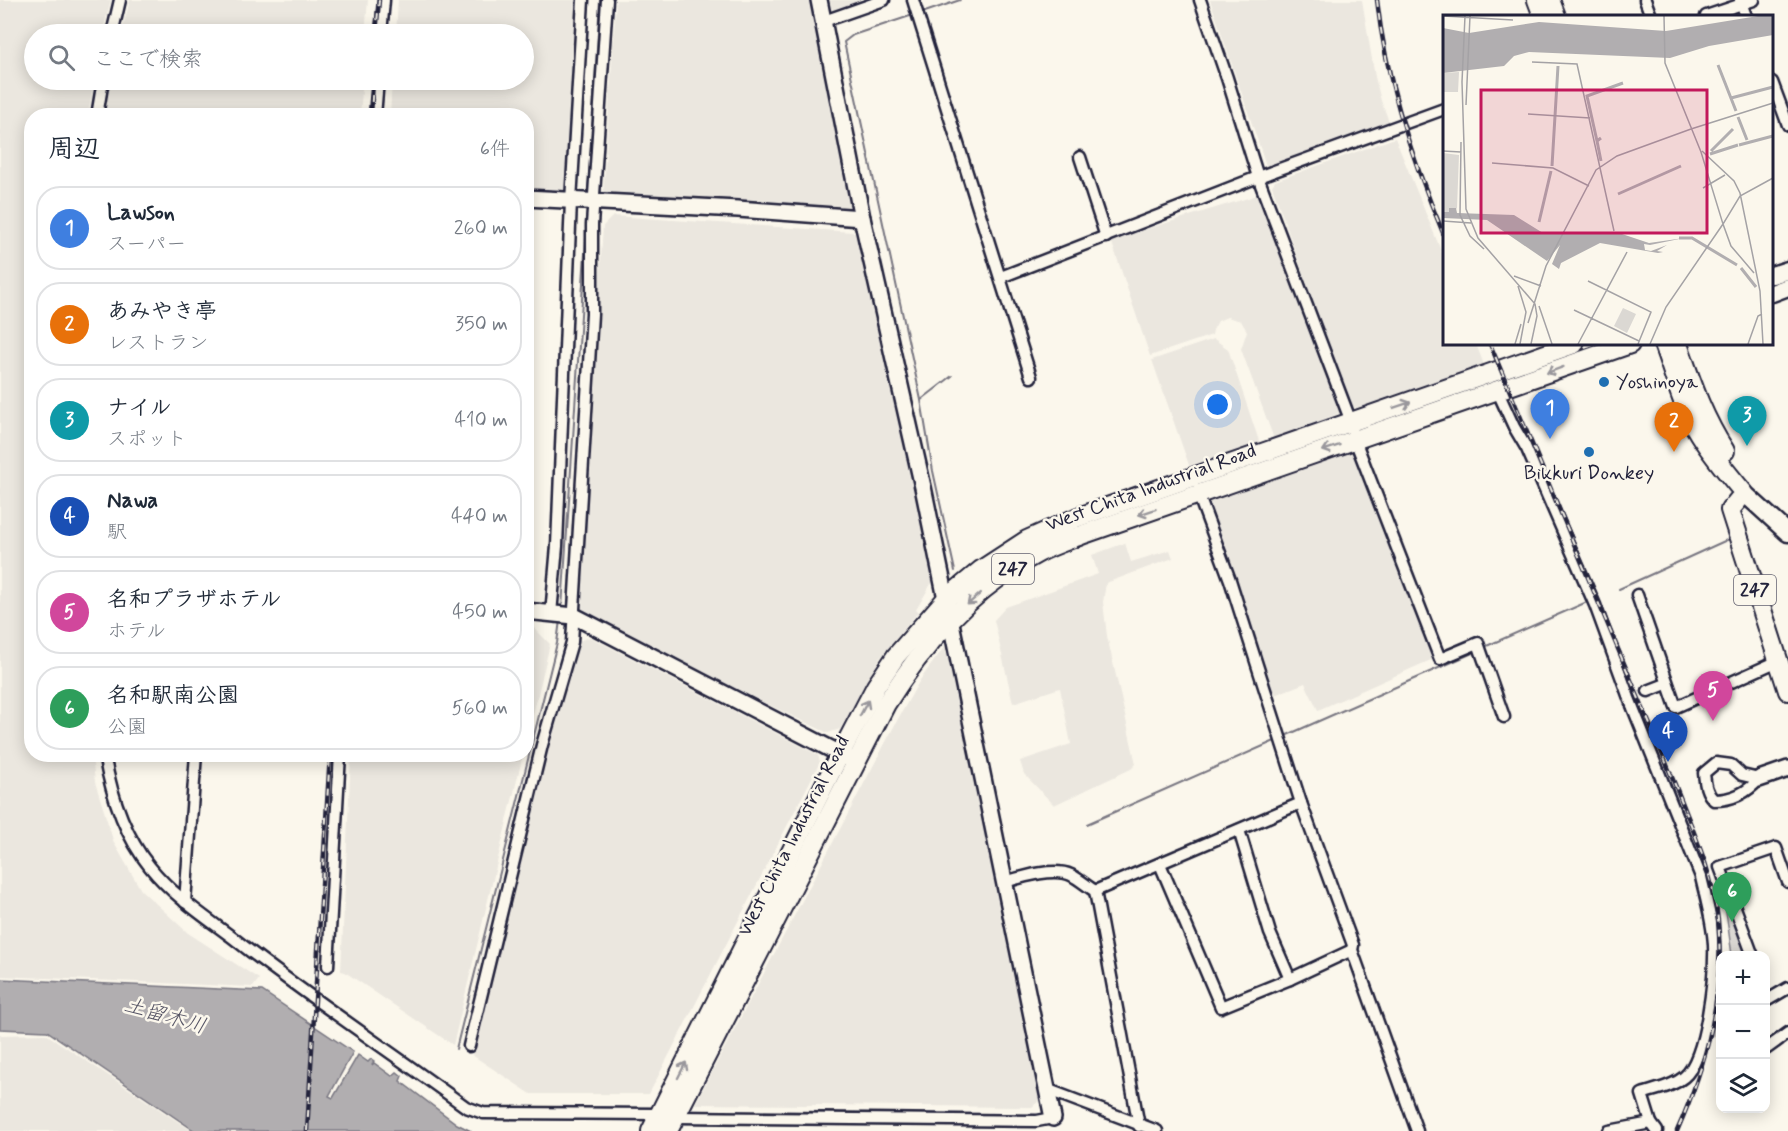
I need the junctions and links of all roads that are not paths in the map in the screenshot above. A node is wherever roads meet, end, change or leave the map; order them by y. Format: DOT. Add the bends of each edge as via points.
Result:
graph roads {
  1 [pos="120,0"];
  2 [pos="384,0"];
  3 [pos="583,0"];
  4 [pos="607,0"];
  5 [pos="819,0"];
  6 [pos="884,0"];
  7 [pos="913,0"];
  8 [pos="1200,0"];
  9 [pos="1537,0"];
  10 [pos="1550,0"];
  11 [pos="1645,0"];
  12 [pos="1754,0"];
  13 [pos="1741,2"];
  14 [pos="1543,15"];
  15 [pos="1556,15"];
  16 [pos="1651,15"];
  17 [pos="1708,15"];
  18 [pos="825,21"];
  19 [pos="114,24"];
  20 [pos="382,24"];
  21 [pos="1773,85"];
  22 [pos="101,90"];
  23 [pos="377,90"];
  24 [pos="98,108"];
  25 [pos="376,108"];
  26 [pos="1443,110"];
  27 [pos="1788,125"];
  28 [pos="1080,158"];
  29 [pos="1258,177"];
  30 [pos="534,199"];
  31 [pos="571,201"];
  32 [pos="594,202"];
  33 [pos="862,218"];
  34 [pos="1106,237"];
  35 [pos="1788,270"];
  36 [pos="1773,275"];
  37 [pos="1000,277"];
  38 [pos="1788,287"];
  39 [pos="1773,293"];
  40 [pos="1571,345"];
  41 [pos="1627,345"];
  42 [pos="1663,345"];
  43 [pos="1678,345"];
  44 [pos="1031,377"];
  45 [pos="1497,390"];
  46 [pos="1353,431"];
  47 [pos="1191,477"];
  48 [pos="1747,488"];
  49 [pos="1198,494"];
  50 [pos="1788,518"];
  51 [pos="1788,533"];
  52 [pos="1637,595"];
  53 [pos="946,599"];
  54 [pos="534,612"];
  55 [pos="551,614"];
  56 [pos="574,616"];
  57 [pos="950,620"];
  58 [pos="1778,661"];
  59 [pos="1666,684"];
  60 [pos="1648,691"];
  61 [pos="1788,691"];
  62 [pos="1504,717"];
  63 [pos="848,758"];
  64 [pos="105,762"];
  65 [pos="195,762"];
  66 [pos="340,762"];
  67 [pos="1788,769"];
  68 [pos="1759,779"];
  69 [pos="1301,803"];
  70 [pos="1239,830"];
  71 [pos="1160,864"];
  72 [pos="1005,882"];
  73 [pos="1788,882"];
  74 [pos="1095,891"];
  75 [pos="185,902"];
  76 [pos="1352,950"];
  77 [pos="1751,951"];
  78 [pos="328,966"];
  79 [pos="1290,979"];
  80 [pos="1788,988"];
  81 [pos="1770,996"];
  82 [pos="1788,1033"];
  83 [pos="469,1046"];
  84 [pos="1770,1046"];
  85 [pos="1046,1089"];
  86 [pos="1053,1118"];
  87 [pos="664,1123"];
  88 [pos="1139,1126"];
  89 [pos="1654,1127"];
  90 [pos="1156,1131"];
  91 [pos="1417,1131"];
  92 [pos="1609,1131"];
  1 -- 19 [label="street"];
  2 -- 20 [label="street"];
  3 -- 31 [label="street"];
  4 -- 32 [label="street"];
  5 -- 18 [label="street"];
  6 -- 18 [label="street"];
  7 -- 37 [label="street"];
  8 -- 29 [label="street"];
  9 -- 14 [label="highway"];
  10 -- 15 [label="highway"];
  11 -- 16 [label="street"];
  12 -- 13 [label="street"];
  13 -- 17 [label="street"];
  18 -- 33 [label="street"];
  21 -- 27 [label="street"];
  22 -- 24 [label="street"];
  23 -- 25 [label="street"];
  26 -- 29 [label="street"];
  28 -- 34 [label="street"];
  29 -- 34 [label="street"];
  29 -- 46 [label="street"];
  30 -- 31 [label="street"];
  31 -- 32 [label="street"];
  31 -- 55 [label="street"];
  32 -- 33 [label="street"];
  32 -- 56 [label="street" via="592,314"];
  33 -- 53 [label="street"];
  34 -- 37 [label="street"];
  35 -- 36 [label="main road"];
  37 -- 44 [label="street"];
  38 -- 39 [label="main road"];
  46 -- 40 [label="highway, West Chita Industrial Road / 247, one-way"];
  41 -- 45 [label="highway, West Chita Industrial Road / 247, one-way"];
  42 -- 48 [label="highway" via="1698,433 1720,465"];
  43 -- 48 [label="highway" via="1709,427"];
  45 -- 46 [label="highway, West Chita Industrial Road / 247"];
  45 -- 89 [label="street" via="1595,605 1705,893 1714,944 1707,1030 1686,1076 1642,1094"];
  46 -- 47 [label="highway, West Chita Industrial Road / 247"];
  46 -- 49 [label="highway, West Chita Industrial Road / 247, one-way"];
  46 -- 62 [label="street" via="1440,659 1478,643"];
  47 -- 49 [label="street"];
  47 -- 53 [label="highway, West Chita Industrial Road / 247" via="1027,540"];
  48 -- 50 [label="main road"];
  48 -- 51 [label="main road"];
  48 -- 58 [label="highway, 247" via="1730,510"];
  49 -- 57 [label="highway, West Chita Industrial Road / 247, one-way" via="1038,553 994,581"];
  49 -- 69 [label="street" via="1230,580"];
  52 -- 59 [label="street"];
  53 -- 57 [label="street"];
  63 -- 53 [label="highway, West Chita Industrial Road / 247, one-way" via="876,686 896,656"];
  54 -- 55 [label="street"];
  55 -- 56 [label="street"];
  56 -- 63 [label="street"];
  56 -- 83 [label="street" via="572,642 542,745"];
  57 -- 63 [label="highway, West Chita Industrial Road / 247" via="905,674"];
  57 -- 72 [label="street"];
  58 -- 59 [label="street" via="1676,707"];
  58 -- 61 [label="highway, 247"];
  59 -- 60 [label="street"];
  63 -- 87 [label="highway, West Chita Industrial Road / 247"];
  64 -- 75 [label="street" via="123,824 150,867"];
  65 -- 75 [label="street"];
  66 -- 78 [label="street"];
  67 -- 68 [label="street"];
  68 -- 68 [label="street" via="1747,792 1714,800 1709,796 1704,773 1716,763 1724,763 1742,775"];
  69 -- 70 [label="street"];
  69 -- 76 [label="street"];
  70 -- 71 [label="street"];
  70 -- 79 [label="street" via="1270,933"];
  71 -- 74 [label="street"];
  71 -- 79 [label="street" via="1221,1007"];
  72 -- 74 [label="street" via="1060,873 1070,874"];
  72 -- 85 [label="street"];
  73 -- 77 [label="street" via="1776,848 1720,867"];
  74 -- 88 [label="street"];
  75 -- 87 [label="street" via="466,1107 493,1114"];
  76 -- 79 [label="street"];
  76 -- 91 [label="street"];
  80 -- 81 [label="street"];
  82 -- 84 [label="street"];
  85 -- 86 [label="street"];
  85 -- 88 [label="street"];
  86 -- 87 [label="street"];
  88 -- 90 [label="street"];
  89 -- 92 [label="street"];
}
